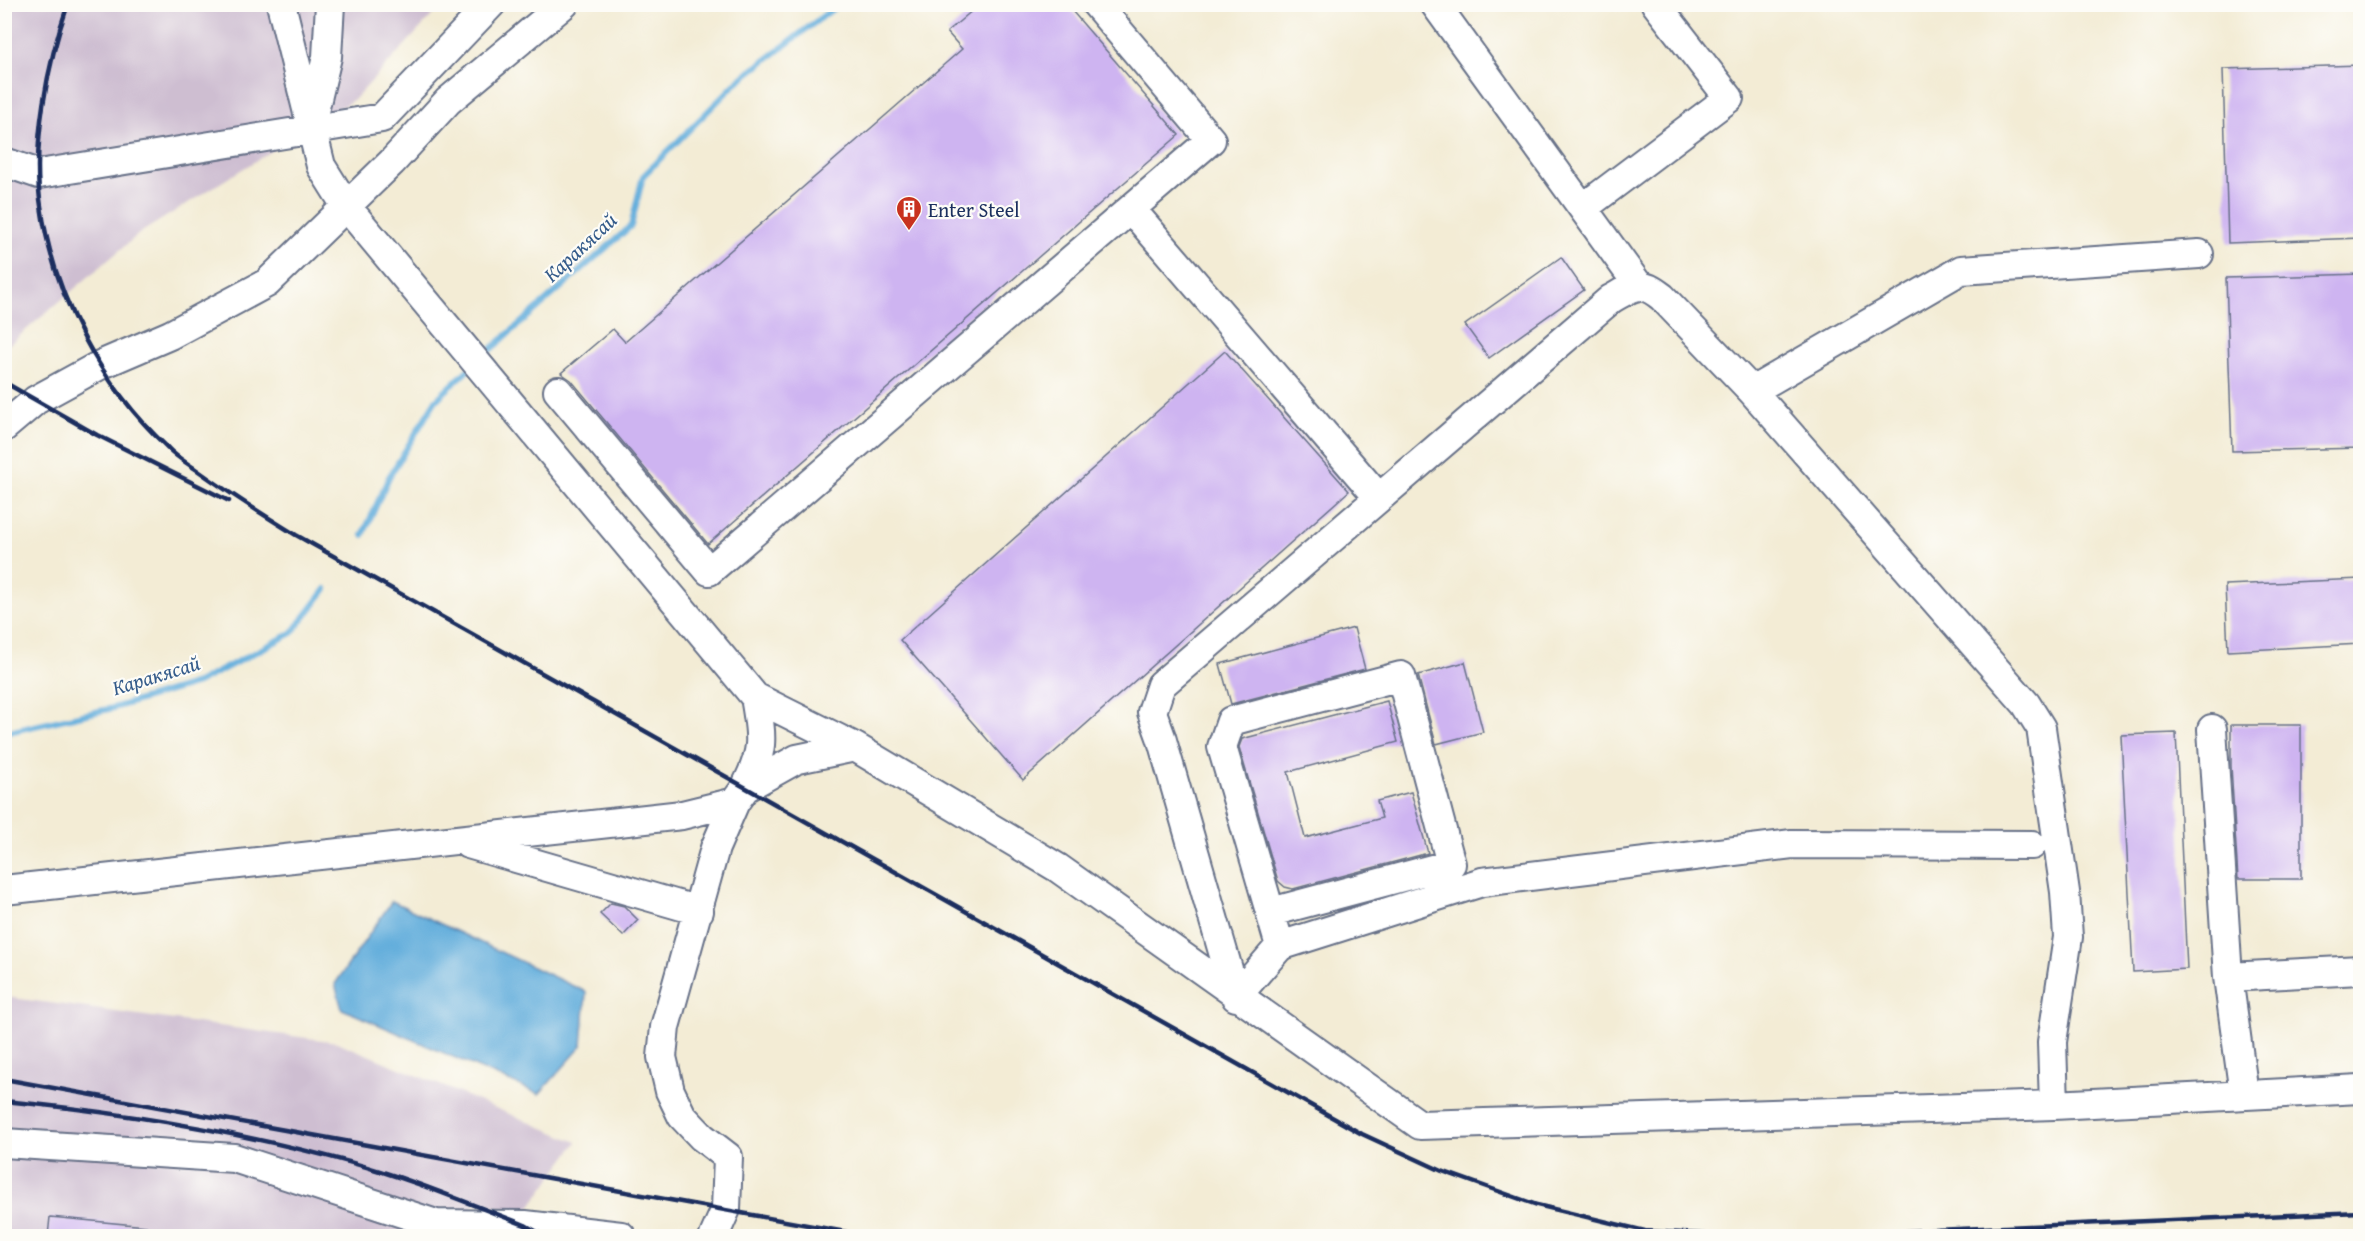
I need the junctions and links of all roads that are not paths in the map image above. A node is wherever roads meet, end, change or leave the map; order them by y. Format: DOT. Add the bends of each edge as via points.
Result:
graph roads {
  1 [pos="281,4"];
  2 [pos="330,4"];
  3 [pos="491,4"];
  4 [pos="564,4"];
  5 [pos="1096,4"];
  6 [pos="1435,4"];
  7 [pos="1656,4"];
  8 [pos="310,129"];
  9 [pos="4,162"];
  10 [pos="346,206"];
  11 [pos="1582,208"];
  12 [pos="1131,209"];
  13 [pos="2199,254"];
  14 [pos="1639,286"];
  15 [pos="558,391"];
  16 [pos="1752,391"];
  17 [pos="4,427"];
  18 [pos="1379,498"];
  19 [pos="755,697"];
  20 [pos="2212,729"];
  21 [pos="855,747"];
  22 [pos="740,794"];
  23 [pos="681,815"];
  24 [pos="454,841"];
  25 [pos="2032,845"];
  26 [pos="715,848"];
  27 [pos="4,890"];
  28 [pos="699,911"];
  29 [pos="1271,912"];
  30 [pos="1280,946"];
  31 [pos="2361,970"];
  32 [pos="2228,977"];
  33 [pos="1236,997"];
  34 [pos="2361,1089"];
  35 [pos="2244,1094"];
  36 [pos="2054,1105"];
  37 [pos="4,1143"];
  38 [pos="488,1231"];
  39 [pos="621,1236"];
  40 [pos="714,1236"];
  1 -- 8 [label="street"];
  2 -- 8 [label="street" via="327,57"];
  3 -- 8 [label="street" via="382,118"];
  4 -- 10 [label="street" via="448,101"];
  5 -- 12 [label="street" via="1211,140"];
  6 -- 11 [label="street"];
  7 -- 11 [label="street" via="1729,98"];
  8 -- 9 [label="street" via="39,174"];
  8 -- 10 [label="street" via="321,166"];
  10 -- 17 [label="street" via="267,283 36,400"];
  10 -- 19 [label="street"];
  11 -- 14 [label="street"];
  12 -- 15 [label="street" via="709,571"];
  12 -- 18 [label="street"];
  13 -- 16 [label="street" via="1961,270"];
  14 -- 16 [label="street" via="1649,287 1662,297"];
  14 -- 18 [label="street" via="1611,299"];
  16 -- 36 [label="street" via="2026,704 2041,728 2066,892 2068,937 2052,1042"];
  18 -- 33 [label="street" via="1161,685 1152,712"];
  19 -- 21 [label="street"];
  19 -- 22 [label="street" via="761,732 758,764"];
  20 -- 32 [label="street"];
  21 -- 22 [label="street" via="796,759"];
  21 -- 33 [label="street" via="1058,868"];
  22 -- 23 [label="street"];
  22 -- 26 [label="street"];
  23 -- 24 [label="street"];
  23 -- 26 [label="street"];
  24 -- 27 [label="street"];
  24 -- 28 [label="street"];
  25 -- 30 [label="street" via="1792,844 1482,882"];
  26 -- 28 [label="street"];
  28 -- 40 [label="street" via="665,1027 662,1057 670,1091 682,1116 728,1157 726,1209"];
  29 -- 29 [label="street" via="1222,747 1231,721 1401,676 1451,864"];
  29 -- 30 [label="street"];
  30 -- 33 [label="street"];
  31 -- 32 [label="street"];
  32 -- 35 [label="street"];
  33 -- 36 [label="street" via="1419,1125"];
  34 -- 35 [label="street"];
  35 -- 36 [label="street"];
  37 -- 38 [label="street" via="234,1158 436,1224"];
  38 -- 39 [label="street" via="525,1225"];
}
